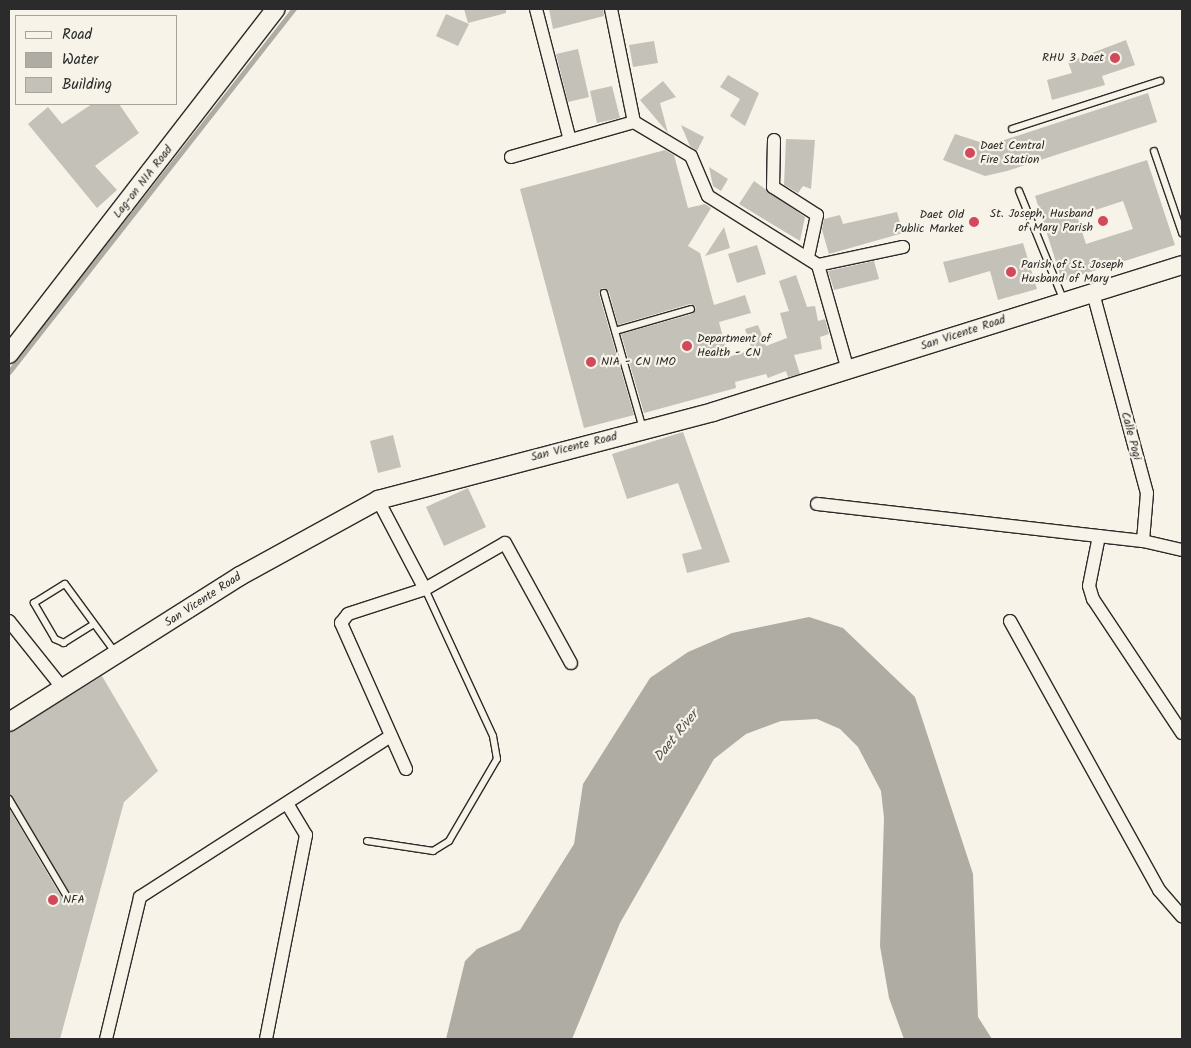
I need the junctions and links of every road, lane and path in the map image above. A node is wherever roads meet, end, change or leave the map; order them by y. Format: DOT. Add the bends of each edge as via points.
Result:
graph roads {
  1 [pos="276,9"];
  2 [pos="536,9"];
  3 [pos="611,9"];
  4 [pos="1160,81"];
  5 [pos="634,122"];
  6 [pos="1012,129"];
  7 [pos="570,140"];
  8 [pos="774,140"];
  9 [pos="1154,151"];
  10 [pos="511,157"];
  11 [pos="1019,191"];
  12 [pos="1182,233"];
  13 [pos="903,247"];
  14 [pos="813,261"];
  15 [pos="1182,265"];
  16 [pos="604,293"];
  17 [pos="1093,293"];
  18 [pos="1064,301"];
  19 [pos="691,309"];
  20 [pos="615,331"];
  21 [pos="9,354"];
  22 [pos="848,370"];
  23 [pos="644,430"];
  24 [pos="378,500"];
  25 [pos="817,504"];
  26 [pos="1099,536"];
  27 [pos="1143,541"];
  28 [pos="1182,550"];
  29 [pos="425,589"];
  30 [pos="9,621"];
  31 [pos="1010,621"];
  32 [pos="94,624"];
  33 [pos="118,655"];
  34 [pos="571,663"];
  35 [pos="64,690"];
  36 [pos="9,722"];
  37 [pos="1182,733"];
  38 [pos="391,736"];
  39 [pos="406,769"];
  40 [pos="9,799"];
  41 [pos="287,803"];
  42 [pos="367,841"];
  43 [pos="66,894"];
  44 [pos="1182,916"];
  45 [pos="106,1039"];
  46 [pos="266,1039"];
  1 -- 21 [label="main road, Lag-on NIA Road"];
  2 -- 7 [label="street"];
  3 -- 5 [label="street"];
  4 -- 6 [label="lane"];
  5 -- 7 [label="street"];
  5 -- 14 [label="street" via="691,156 708,196"];
  7 -- 10 [label="street"];
  8 -- 14 [label="street" via="773,187 817,215"];
  9 -- 12 [label="lane"];
  11 -- 18 [label="lane"];
  13 -- 14 [label="street"];
  14 -- 22 [label="street"];
  15 -- 17 [label="main road, San Vicente Road"];
  16 -- 20 [label="lane"];
  17 -- 18 [label="main road, San Vicente Road"];
  17 -- 27 [label="street, Calle Pogi" via="1147,493"];
  18 -- 22 [label="main road, San Vicente Road"];
  19 -- 20 [label="lane"];
  20 -- 23 [label="lane"];
  22 -- 23 [label="main road, San Vicente Road"];
  23 -- 24 [label="main road, San Vicente Road"];
  24 -- 29 [label="street"];
  24 -- 33 [label="main road, San Vicente Road" via="240,576"];
  25 -- 26 [label="street"];
  26 -- 27 [label="street"];
  26 -- 37 [label="street" via="1089,586 1093,599"];
  27 -- 28 [label="street"];
  29 -- 34 [label="street" via="505,543"];
  29 -- 38 [label="street" via="348,614 341,623"];
  29 -- 42 [label="lane" via="493,736 497,759 449,841 433,851"];
  30 -- 35 [label="street"];
  31 -- 44 [label="street" via="1159,890"];
  32 -- 32 [label="lane" via="64,643 55,639 34,603 65,584"];
  32 -- 33 [label="lane"];
  33 -- 35 [label="main road, San Vicente Road"];
  35 -- 36 [label="main road, San Vicente Road"];
  38 -- 39 [label="street"];
  38 -- 41 [label="street"];
  40 -- 43 [label="lane"];
  41 -- 45 [label="street" via="140,897"];
  41 -- 46 [label="street" via="306,835"];
}
